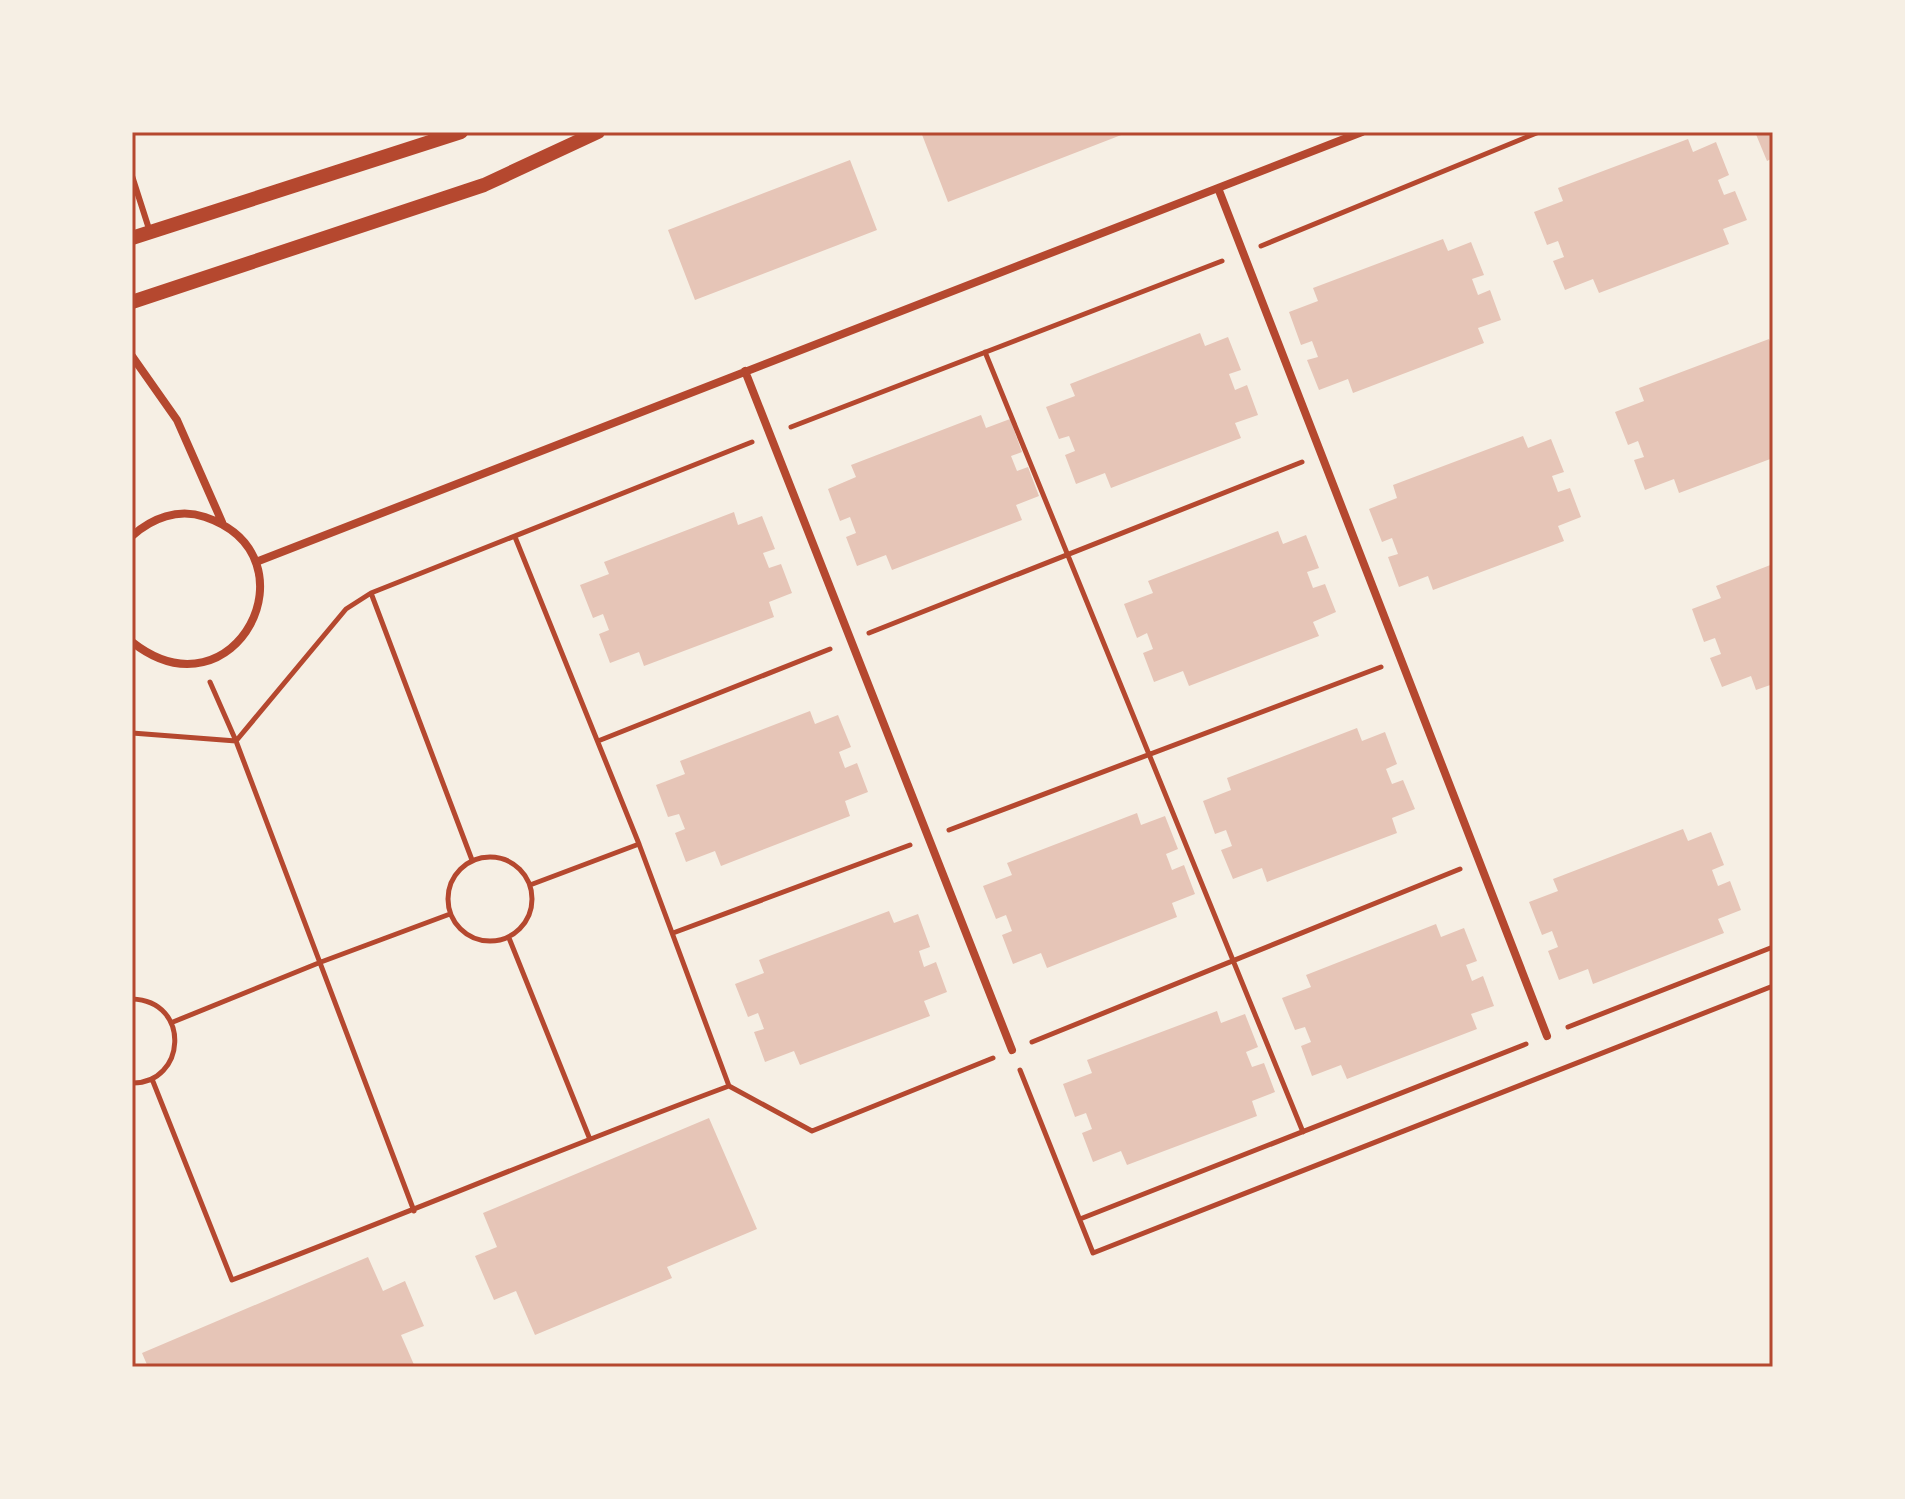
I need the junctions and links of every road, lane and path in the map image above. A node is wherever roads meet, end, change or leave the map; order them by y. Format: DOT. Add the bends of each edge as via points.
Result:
graph roads {
  1 [pos="461,132"];
  2 [pos="598,132"];
  3 [pos="1362,132"];
  4 [pos="1539,132"];
  5 [pos="132,176"];
  6 [pos="1218,188"];
  7 [pos="150,232"];
  8 [pos="132,238"];
  9 [pos="1244,253"];
  10 [pos="132,302"];
  11 [pos="985,352"];
  12 [pos="132,356"];
  13 [pos="745,371"];
  14 [pos="770,435"];
  15 [pos="1322,455"];
  16 [pos="222,522"];
  17 [pos="132,536"];
  18 [pos="515,537"];
  19 [pos="1068,555"];
  20 [pos="256,562"];
  21 [pos="371,593"];
  22 [pos="851,640"];
  23 [pos="132,642"];
  24 [pos="1401,659"];
  25 [pos="201,662"];
  26 [pos="132,733"];
  27 [pos="236,741"];
  28 [pos="598,741"];
  29 [pos="1149,754"];
  30 [pos="929,838"];
  31 [pos="639,844"];
  32 [pos="472,860"];
  33 [pos="1479,861"];
  34 [pos="530,885"];
  35 [pos="450,914"];
  36 [pos="673,933"];
  37 [pos="509,938"];
  38 [pos="1773,947"];
  39 [pos="1233,960"];
  40 [pos="321,962"];
  41 [pos="1773,986"];
  42 [pos="132,999"];
  43 [pos="173,1022"];
  44 [pos="1547,1036"];
  45 [pos="1012,1050"];
  46 [pos="152,1079"];
  47 [pos="132,1083"];
  48 [pos="729,1086"];
  49 [pos="1303,1132"];
  50 [pos="589,1138"];
  51 [pos="414,1211"];
  52 [pos="1080,1219"];
  1 -- 7 [label="street"];
  2 -- 10 [label="street" via="484,185"];
  3 -- 6 [label="street"];
  4 -- 9 [label="path"];
  5 -- 7 [label="lane"];
  6 -- 9 [label="street"];
  6 -- 13 [label="street"];
  7 -- 8 [label="street"];
  9 -- 11 [label="path"];
  9 -- 15 [label="street"];
  11 -- 14 [label="path"];
  11 -- 19 [label="path"];
  12 -- 16 [label="street" via="177,420"];
  13 -- 14 [label="street"];
  13 -- 20 [label="street"];
  14 -- 18 [label="path"];
  14 -- 22 [label="street"];
  15 -- 19 [label="path"];
  15 -- 24 [label="street"];
  16 -- 17 [label="street" via="170,514"];
  16 -- 20 [label="street" via="242,539"];
  18 -- 21 [label="path"];
  18 -- 28 [label="path"];
  19 -- 22 [label="path"];
  19 -- 29 [label="path"];
  20 -- 25 [label="street" via="261,587 257,613 245,636 225,654"];
  21 -- 27 [label="path" via="346,609"];
  21 -- 32 [label="path"];
  22 -- 28 [label="path"];
  22 -- 30 [label="street"];
  23 -- 25 [label="street" via="173,663"];
  24 -- 29 [label="path"];
  24 -- 33 [label="street"];
  25 -- 27 [label="path"];
  26 -- 27 [label="path"];
  27 -- 40 [label="path"];
  28 -- 31 [label="path"];
  29 -- 30 [label="path"];
  29 -- 39 [label="path"];
  30 -- 36 [label="path"];
  30 -- 45 [label="street"];
  31 -- 34 [label="path"];
  31 -- 36 [label="path"];
  32 -- 34 [label="path" via="500,858 513,863"];
  32 -- 35 [label="path" via="461,867 448,889"];
  33 -- 39 [label="path"];
  33 -- 44 [label="street"];
  34 -- 37 [label="path" via="529,916"];
  35 -- 37 [label="path" via="467,936 495,942"];
  35 -- 40 [label="path"];
  36 -- 48 [label="path"];
  37 -- 50 [label="path"];
  38 -- 44 [label="path"];
  39 -- 45 [label="path"];
  39 -- 49 [label="path"];
  40 -- 43 [label="path"];
  40 -- 51 [label="path"];
  41 -- 52 [label="path" via="1093,1253"];
  42 -- 43 [label="path" via="156,1005"];
  43 -- 46 [label="path" via="173,1057"];
  44 -- 49 [label="path"];
  45 -- 48 [label="path" via="812,1131"];
  45 -- 52 [label="path"];
  46 -- 47 [label="path"];
  46 -- 51 [label="path" via="232,1280"];
  48 -- 50 [label="path"];
  49 -- 52 [label="path"];
  50 -- 51 [label="path"];
}
